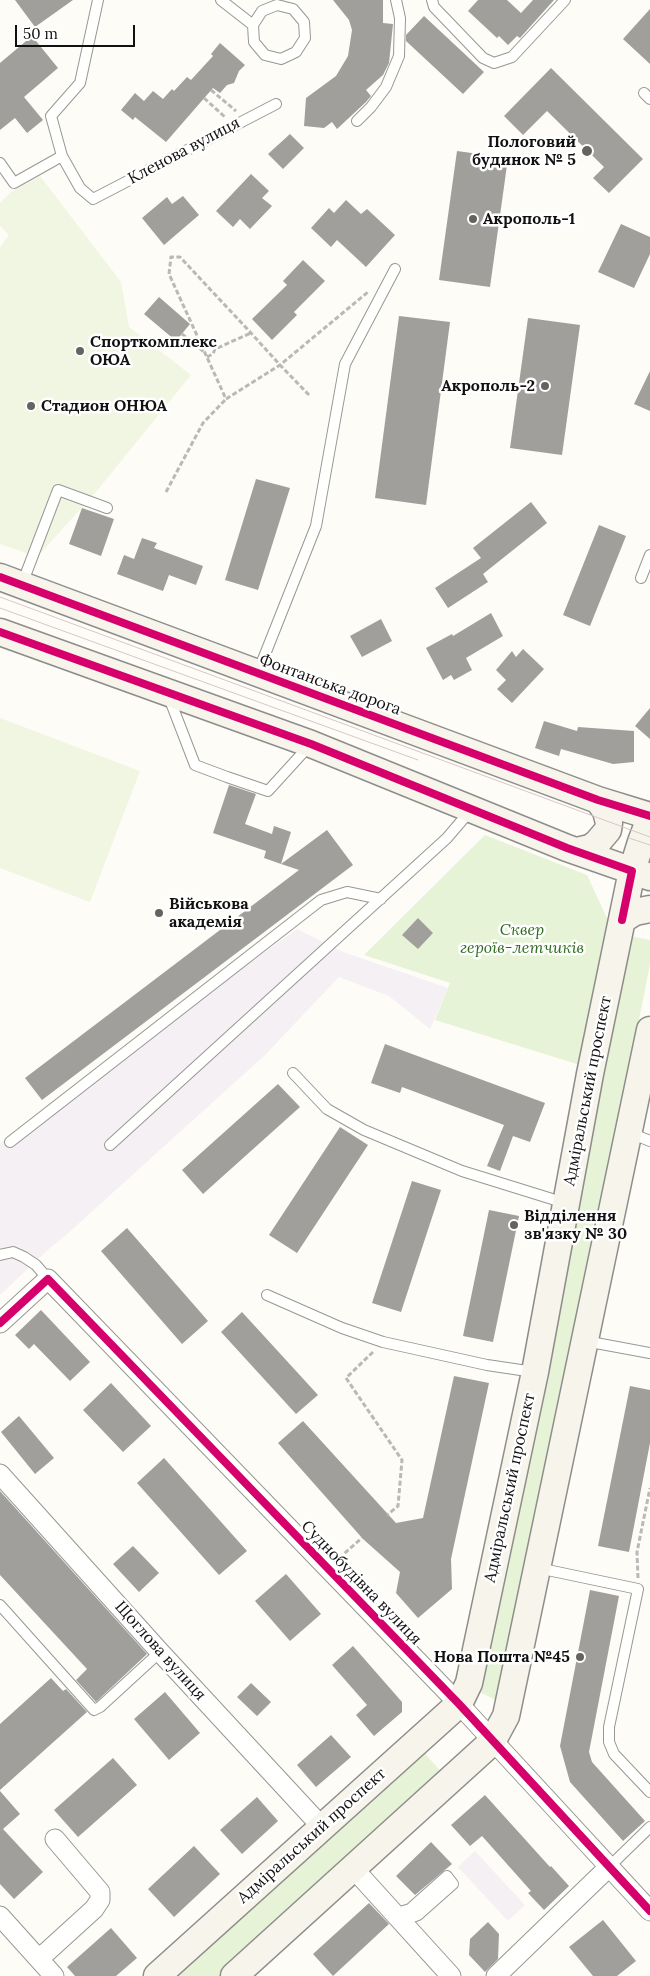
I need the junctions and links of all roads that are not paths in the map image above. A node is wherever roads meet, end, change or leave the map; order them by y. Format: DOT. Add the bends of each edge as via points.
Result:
graph roads {
  1 [pos="98,0"];
  2 [pos="221,0"];
  3 [pos="396,0"];
  4 [pos="432,0"];
  5 [pos="565,0"];
  6 [pos="253,25"];
  7 [pos="276,104"];
  8 [pos="357,121"];
  9 [pos="62,156"];
  10 [pos="0,163"];
  11 [pos="395,269"];
  12 [pos="107,508"];
  13 [pos="650,555"];
  14 [pos="640,578"];
  15 [pos="11,581"];
  16 [pos="0,632"];
  17 [pos="258,673"];
  18 [pos="167,692"];
  19 [pos="311,744"];
  20 [pos="598,800"];
  21 [pos="472,809"];
  22 [pos="650,817"];
  23 [pos="577,851"];
  24 [pos="641,874"];
  25 [pos="381,899"];
  26 [pos="650,910"];
  27 [pos="622,920"];
  28 [pos="650,1030"];
  29 [pos="293,1073"];
  30 [pos="639,1136"];
  31 [pos="10,1142"];
  32 [pos="110,1145"];
  33 [pos="566,1203"];
  34 [pos="0,1255"];
  35 [pos="48,1279"];
  36 [pos="267,1295"];
  37 [pos="0,1323"];
  38 [pos="584,1340"];
  39 [pos="650,1353"];
  40 [pos="534,1372"];
  41 [pos="0,1474"];
  42 [pos="537,1568"];
  43 [pos="0,1605"];
  44 [pos="160,1652"];
  45 [pos="458,1704"];
  46 [pos="492,1742"];
  47 [pos="650,1792"];
  48 [pos="322,1827"];
  49 [pos="650,1827"];
  50 [pos="55,1839"];
  51 [pos="610,1866"];
  52 [pos="353,1868"];
  53 [pos="650,1911"];
  54 [pos="0,1916"];
  55 [pos="398,1918"];
  56 [pos="39,1959"];
  57 [pos="54,1976"];
  58 [pos="157,1976"];
  59 [pos="234,1976"];
  60 [pos="451,1976"];
  61 [pos="496,1976"];
  1 -- 9 [label="lane" via="80,83 51,116"];
  2 -- 6 [label="lane"];
  3 -- 8 [label="lane" via="400,18 399,56 386,87"];
  4 -- 5 [label="lane" via="434,7 483,58 494,63 512,57"];
  6 -- 6 [label="lane" via="254,42 265,54 273,57 281,59 296,52 305,38 304,22 293,9 277,5 262,11"];
  7 -- 9 [label="lane, Кленова вулиця" via="94,199 80,188"];
  9 -- 10 [label="lane" via="14,183"];
  11 -- 17 [label="lane" via="344,364 316,526"];
  12 -- 15 [label="lane" via="58,490"];
  13 -- 14 [label="lane"];
  15 -- 17 [label="main road, Фонтанська дорога"];
  16 -- 18 [label="main road"];
  17 -- 20 [label="main road, Фонтанська дорога"];
  18 -- 19 [label="main road"];
  18 -- 19 [label="lane" via="195,765 227,777 268,791"];
  19 -- 21 [label="main road"];
  20 -- 22 [label="main road, Фонтанська дорога"];
  20 -- 23 [label="main road" via="606,811 608,830 590,848"];
  21 -- 23 [label="main road"];
  21 -- 25 [label="lane" via="447,838"];
  22 -- 24 [label="main road, Адміральський проспект" via="640,842"];
  23 -- 24 [label="main road"];
  24 -- 27 [label="main road, Адміральський проспект"];
  25 -- 31 [label="lane" via="347,892 321,900"];
  25 -- 32 [label="lane"];
  26 -- 27 [label="main road" via="635,912"];
  27 -- 33 [label="main road, Адміральський проспект"];
  28 -- 30 [label="main road"];
  29 -- 33 [label="lane" via="326,1109 364,1130 462,1172"];
  30 -- 38 [label="main road"];
  33 -- 40 [label="main road, Адміральський проспект"];
  34 -- 35 [label="lane" via="13,1252 24,1257"];
  35 -- 37 [label="street"];
  35 -- 45 [label="street, Суднобудівна вулиця"];
  36 -- 40 [label="lane" via="383,1342"];
  38 -- 39 [label="lane"];
  38 -- 42 [label="main road"];
  40 -- 45 [label="main road, Адміральський проспект" via="469,1683"];
  41 -- 44 [label="street, Щоглова вулиця"];
  42 -- 46 [label="main road" via="510,1704"];
  42 -- 47 [label="lane" via="638,1589 609,1727 609,1742 614,1754"];
  43 -- 44 [label="lane" via="94,1710"];
  44 -- 48 [label="street, Щоглова вулиця"];
  45 -- 46 [label="street, Суднобудівна вулиця"];
  45 -- 48 [label="main road, Адміральський проспект"];
  46 -- 51 [label="street, Суднобудівна вулиця"];
  46 -- 52 [label="main road"];
  48 -- 58 [label="main road, Адміральський проспект"];
  49 -- 51 [label="lane"];
  50 -- 56 [label="street" via="100,1892 100,1900"];
  51 -- 53 [label="street, Суднобудівна вулиця"];
  51 -- 61 [label="street"];
  52 -- 55 [label="street"];
  52 -- 59 [label="main road"];
  54 -- 56 [label="street"];
  55 -- 55 [label="lane" via="447,1876 453,1884 418,1915"];
  55 -- 60 [label="street"];
  56 -- 57 [label="street"];
}
